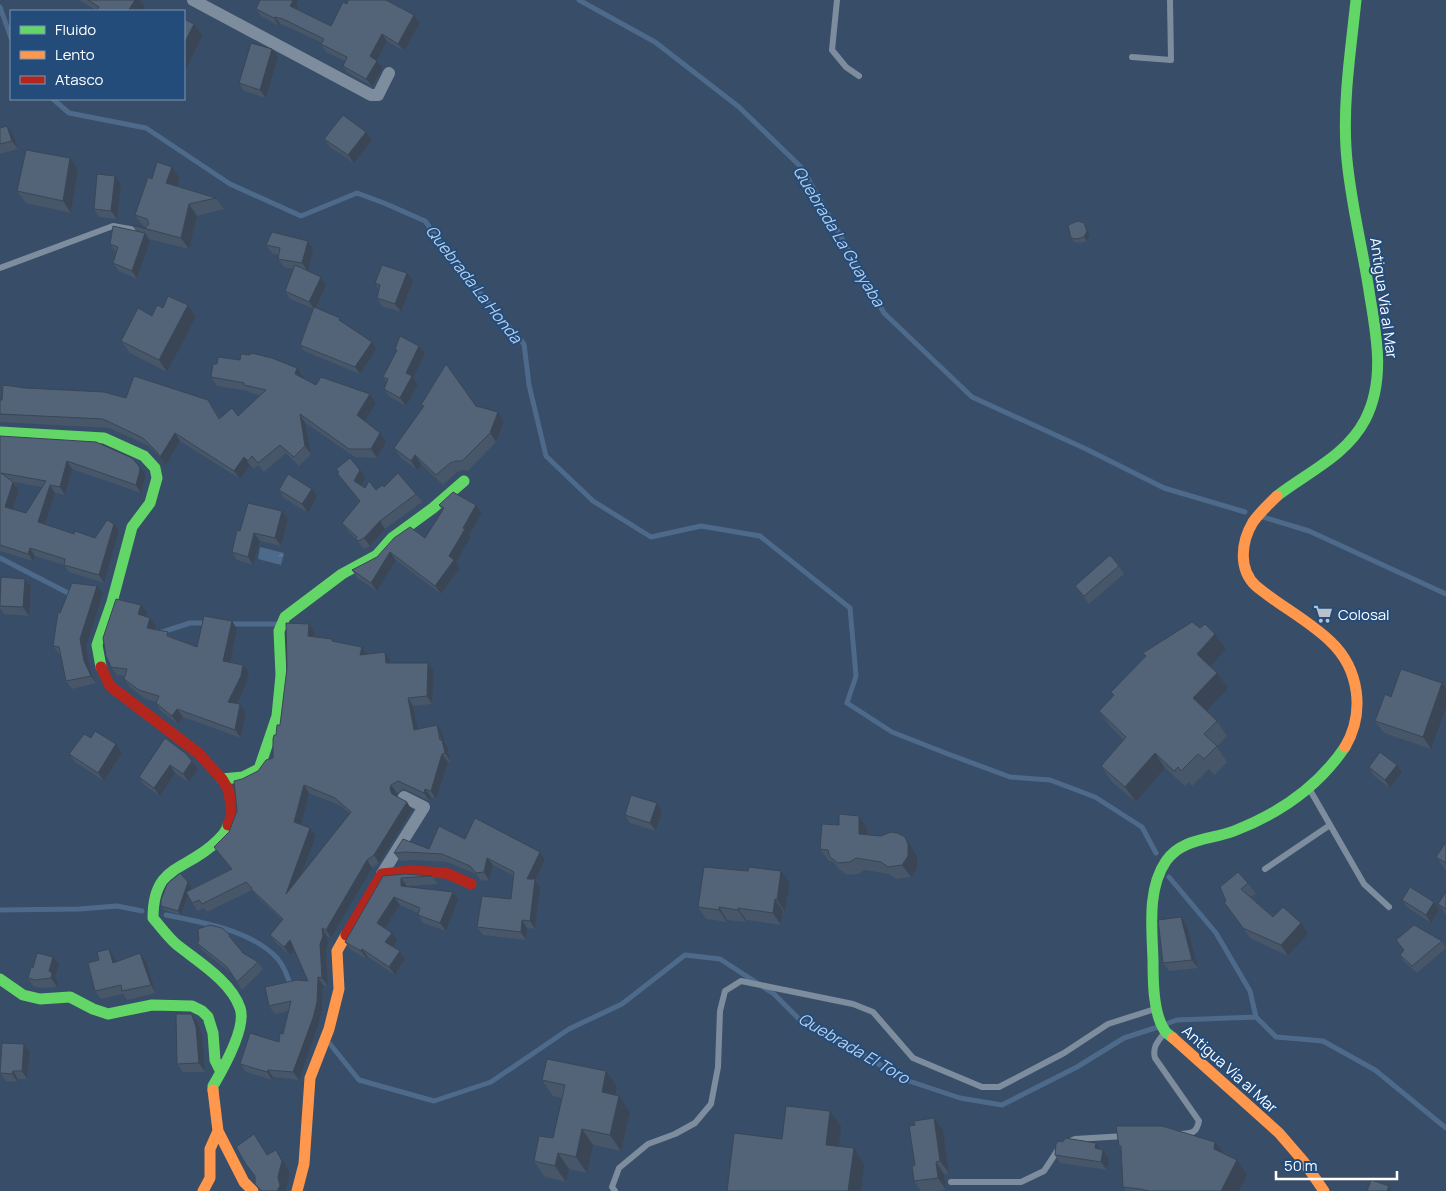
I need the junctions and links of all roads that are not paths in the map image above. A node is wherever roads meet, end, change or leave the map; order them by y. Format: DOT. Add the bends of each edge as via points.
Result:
graph roads {
  1 [pos="193,0"];
  2 [pos="837,0"];
  3 [pos="1170,0"];
  4 [pos="1356,0"];
  5 [pos="1132,57"];
  6 [pos="389,73"];
  7 [pos="859,76"];
  8 [pos="152,234"];
  9 [pos="0,268"];
  10 [pos="0,432"];
  11 [pos="464,481"];
  12 [pos="222,779"];
  13 [pos="1309,789"];
  14 [pos="404,797"];
  15 [pos="1330,824"];
  16 [pos="1264,869"];
  17 [pos="382,874"];
  18 [pos="471,884"];
  19 [pos="1389,907"];
  20 [pos="0,979"];
  21 [pos="1158,1011"];
  22 [pos="1165,1030"];
  23 [pos="221,1072"];
  24 [pos="218,1131"];
  25 [pos="1172,1134"];
  26 [pos="1133,1136"];
  27 [pos="951,1182"];
  28 [pos="203,1191"];
  29 [pos="252,1191"];
  30 [pos="296,1191"];
  31 [pos="615,1191"];
  32 [pos="1324,1191"];
  1 -- 6 [label="street" via="371,95 378,95"];
  2 -- 7 [label="lane" via="832,50 846,67"];
  3 -- 5 [label="lane" via="1171,60"];
  4 -- 13 [label="street, Antigua Vía al Mar" via="1346,132 1348,168 1373,310 1379,367 1373,400 1361,427 1344,449 1288,488 1253,522 1243,555 1246,574 1258,588 1333,643 1349,665 1357,690 1354,729 1330,768"];
  8 -- 9 [label="lane" via="113,226"];
  10 -- 12 [label="street" via="104,438 144,456 155,468 157,478 150,503 132,527 98,645 101,667 110,686 198,753"];
  11 -- 12 [label="street" via="392,538 377,555 342,574 285,617 279,631 281,675 277,716 259,769 243,777"];
  12 -- 23 [label="street" via="229,791 232,815 226,832 208,850 172,870 160,882 153,901 154,918 174,942 225,983 241,1008 239,1033"];
  13 -- 15 [label="lane"];
  13 -- 21 [label="street, Antigua Vía al Mar" via="1273,813 1174,851 1164,865 1154,888 1150,916"];
  14 -- 17 [label="street" via="424,807"];
  15 -- 16 [label="lane"];
  15 -- 19 [label="lane" via="1364,884"];
  17 -- 18 [label="street" via="411,871 446,873"];
  17 -- 30 [label="street" via="337,951 338,989 329,1029 310,1078 304,1164"];
  20 -- 23 [label="street" via="23,995 40,999 70,997 108,1014 152,1005 192,1006 208,1017 215,1060"];
  21 -- 22 [label="street, Antigua Vía al Mar"];
  21 -- 31 [label="lane" via="1108,1024 1064,1054 999,1087 982,1087 913,1058 873,1012 853,1004 741,981 725,991 720,1011 718,1067 711,1104 695,1123 648,1144 619,1168 612,1187"];
  22 -- 25 [label="lane" via="1155,1045 1155,1058 1199,1121 1192,1133"];
  22 -- 32 [label="street, Antigua Vía al Mar" via="1279,1133"];
  23 -- 24 [label="street" via="213,1086"];
  24 -- 28 [label="street" via="212,1142 210,1178"];
  24 -- 29 [label="street" via="244,1182"];
  26 -- 27 [label="lane" via="1075,1139 1060,1145 1044,1171 1021,1182"];
}
